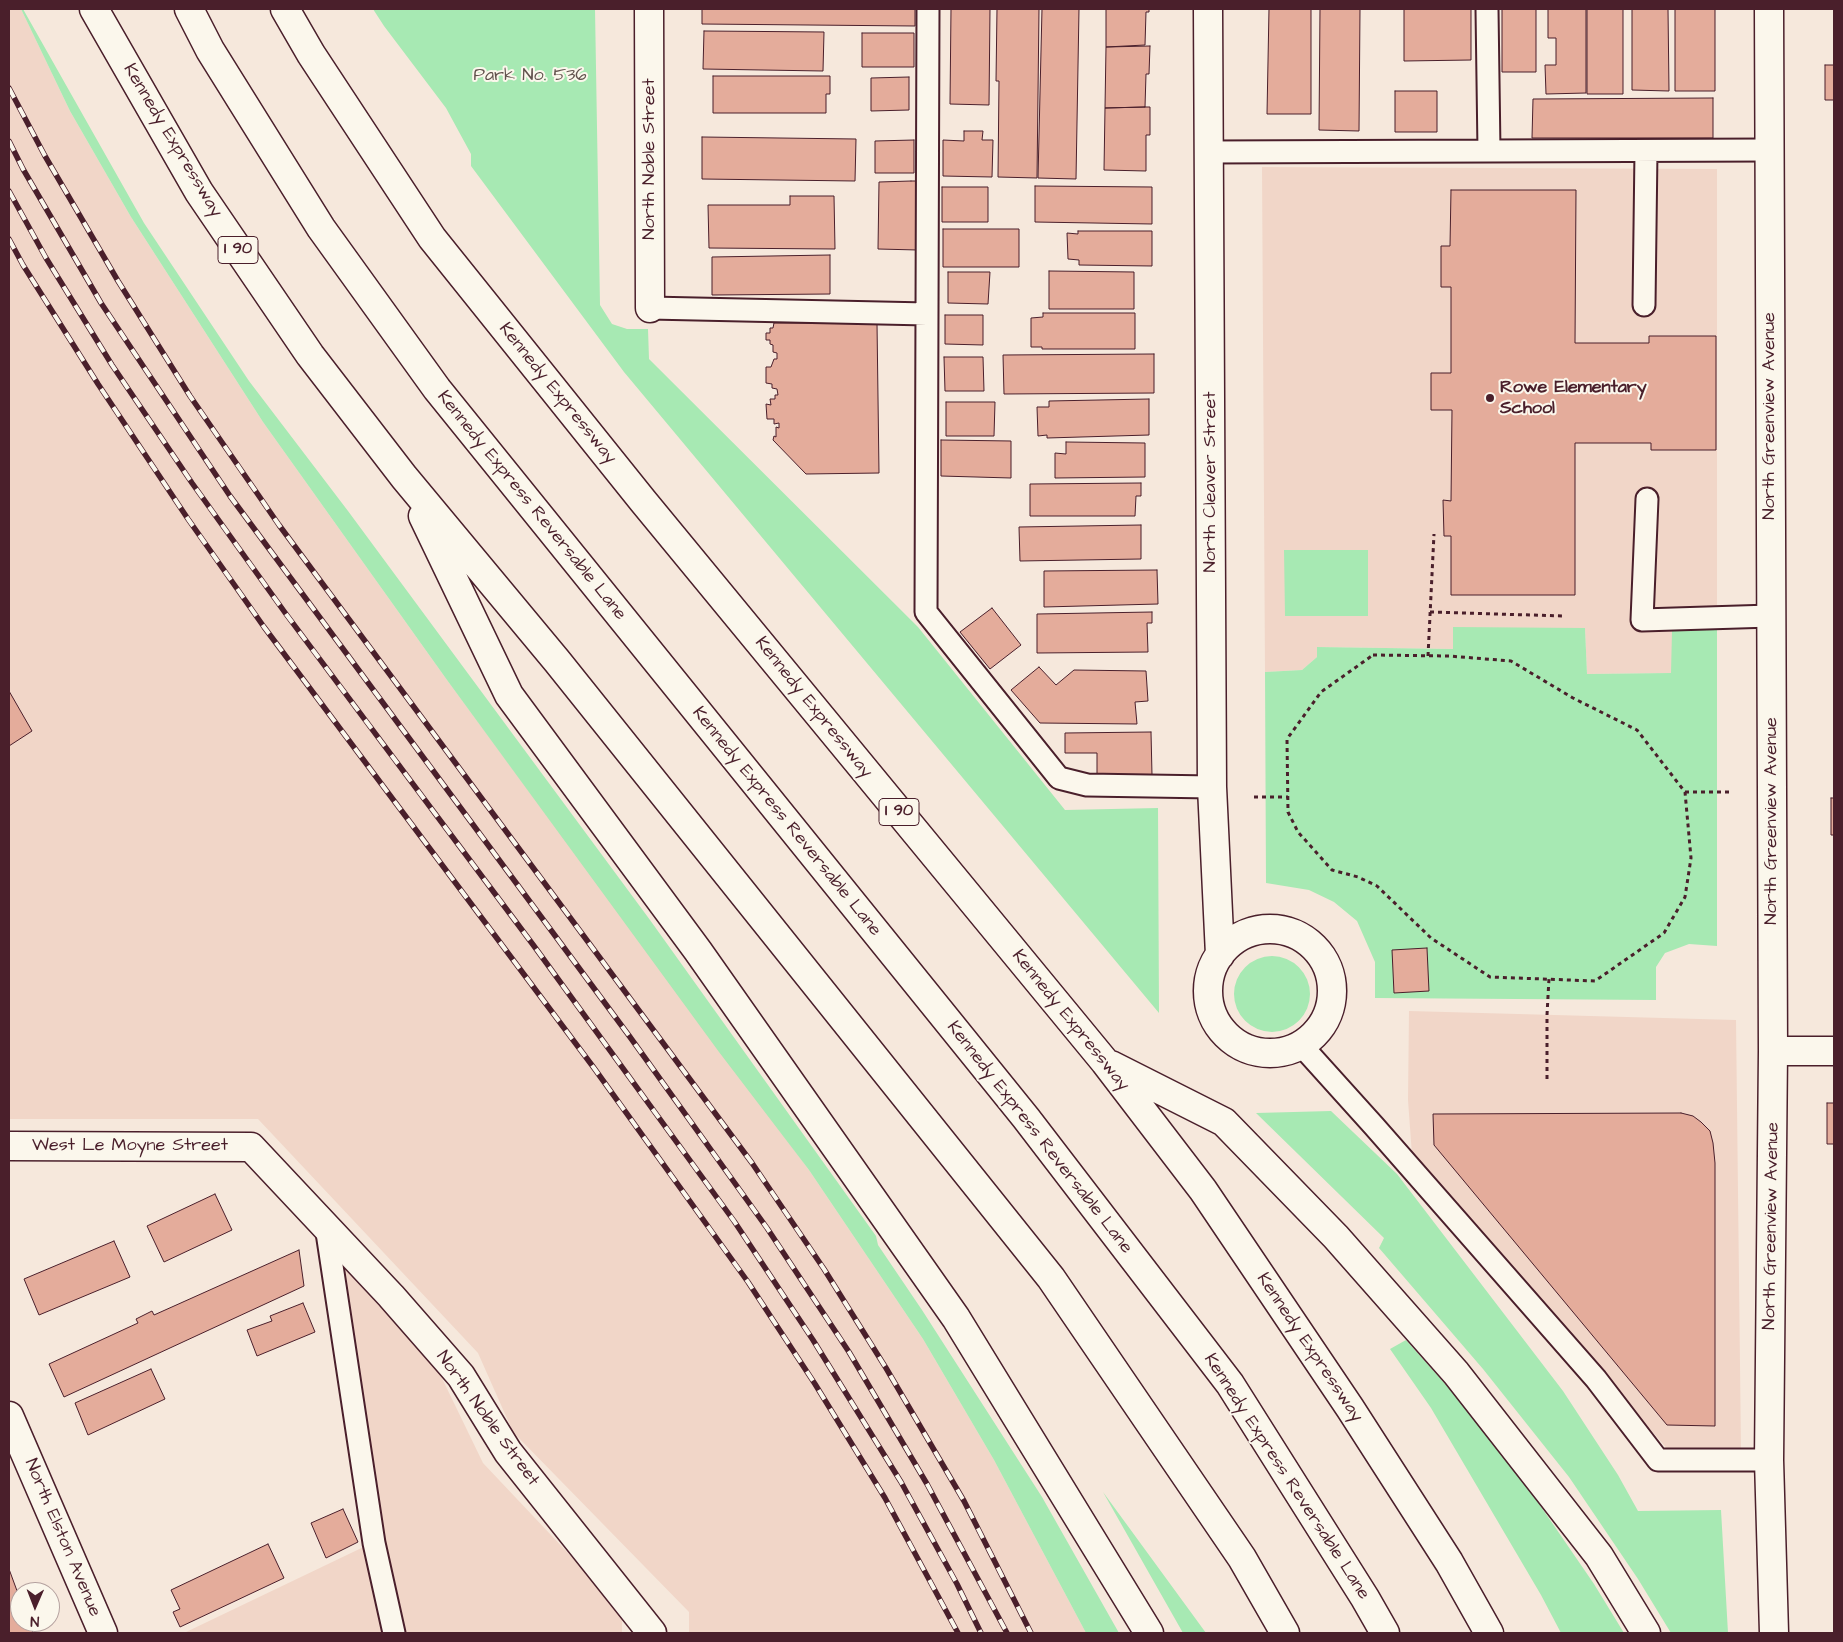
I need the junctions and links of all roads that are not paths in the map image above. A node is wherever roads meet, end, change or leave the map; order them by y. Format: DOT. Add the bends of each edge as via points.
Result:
graph roads {
  1 [pos="94,9"];
  2 [pos="189,9"];
  3 [pos="285,9"];
  4 [pos="649,9"];
  5 [pos="928,9"];
  6 [pos="1208,9"];
  7 [pos="1487,9"];
  8 [pos="1769,9"];
  9 [pos="1769,150"];
  10 [pos="1489,151"];
  11 [pos="1646,151"];
  12 [pos="1209,152"];
  13 [pos="1644,305"];
  14 [pos="650,308"];
  15 [pos="927,314"];
  16 [pos="404,477"];
  17 [pos="1647,499"];
  18 [pos="1771,616"];
  19 [pos="1212,787"];
  20 [pos="1220,956"];
  21 [pos="1301,1045"];
  22 [pos="1773,1051"];
  23 [pos="1834,1051"];
  24 [pos="1104,1062"];
  25 [pos="9,1146"];
  26 [pos="251,1147"];
  27 [pos="326,1226"];
  28 [pos="9,1416"];
  29 [pos="1769,1460"];
  30 [pos="103,1633"];
  31 [pos="394,1633"];
  32 [pos="652,1633"];
  33 [pos="1148,1633"];
  34 [pos="1285,1633"];
  35 [pos="1385,1633"];
  36 [pos="1489,1633"];
  37 [pos="1646,1633"];
  38 [pos="1774,1633"];
  1 -- 16 [label="main road, Kennedy Expressway / I 90" via="199,192 310,355"];
  2 -- 35 [label="main road, Kennedy Express Reversable Lane" via="210,50 321,228 437,389 1026,1118 1230,1384"];
  3 -- 24 [label="main road, Kennedy Expressway / I 90" via="432,238 643,501"];
  4 -- 14 [label="main road, North Noble Street"];
  5 -- 15 [label="lane"];
  6 -- 12 [label="main road, North Cleaver Street"];
  7 -- 10 [label="lane"];
  8 -- 9 [label="main road, North Greenview Avenue"];
  9 -- 11 [label="lane"];
  9 -- 18 [label="main road, North Greenview Avenue"];
  10 -- 11 [label="lane"];
  10 -- 12 [label="lane"];
  11 -- 13 [label="lane"];
  12 -- 19 [label="main road, North Cleaver Street"];
  14 -- 15 [label="lane"];
  15 -- 19 [label="lane" via="926,612 1059,778 1087,786"];
  16 -- 33 [label="main road" via="509,695 698,951 956,1318"];
  16 -- 34 [label="main road, Kennedy Expressway / I 90" via="557,661 1051,1278 1242,1558"];
  17 -- 18 [label="lane" via="1642,620"];
  18 -- 22 [label="main road, North Greenview Avenue"];
  19 -- 20 [label="main road, North Cleaver Street"];
  20 -- 21 [label="main road, North Cleaver Street" via="1208,990 1218,1025 1247,1049 1264,1053 1283,1052"];
  20 -- 21 [label="main road, North Cleaver Street" via="1234,941 1252,932 1273,930 1292,933 1310,943 1323,958 1331,976 1332,997 1328,1016 1317,1033"];
  21 -- 29 [label="lane" via="1596,1379 1658,1460"];
  22 -- 23 [label="main road"];
  22 -- 29 [label="main road, North Greenview Avenue"];
  24 -- 36 [label="main road, Kennedy Expressway / I 90" via="1202,1190 1345,1400 1449,1562"];
  24 -- 37 [label="main road" via="1224,1122 1336,1237 1468,1388 1599,1556"];
  25 -- 26 [label="main road, West Le Moyne Street"];
  26 -- 27 [label="main road, North Noble Street"];
  27 -- 31 [label="lane" via="374,1542"];
  27 -- 32 [label="main road, North Noble Street" via="461,1376 508,1452"];
  28 -- 30 [label="main road, North Elston Avenue"];
  29 -- 38 [label="main road, North Greenview Avenue"];
}
